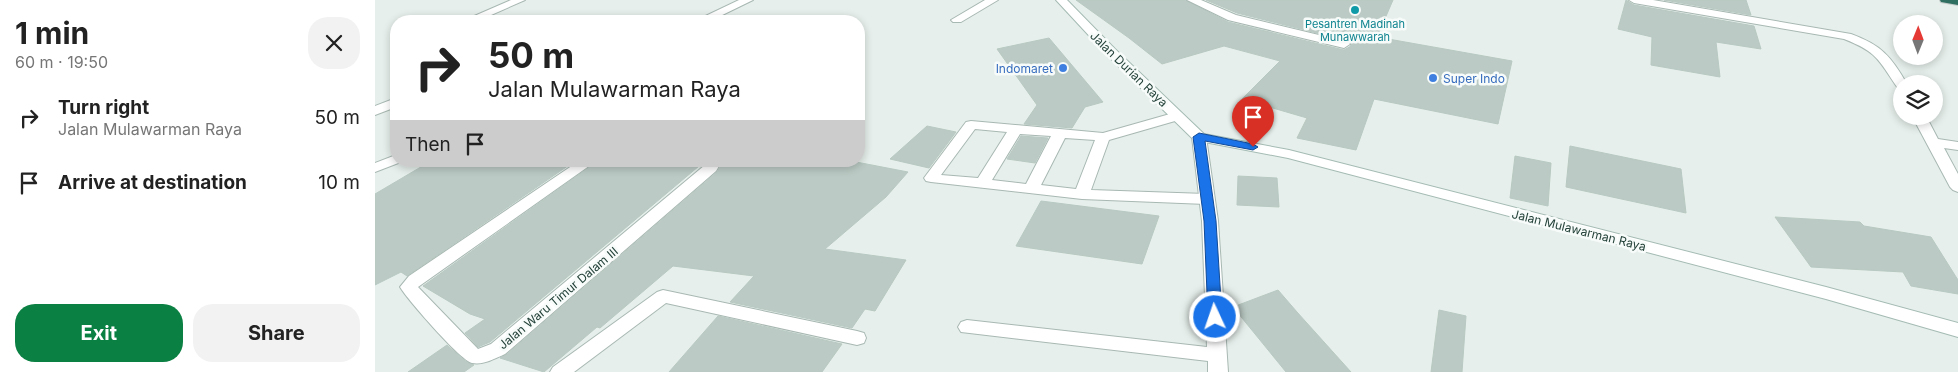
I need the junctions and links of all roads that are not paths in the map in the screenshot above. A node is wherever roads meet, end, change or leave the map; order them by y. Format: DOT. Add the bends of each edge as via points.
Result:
graph roads {
  1 [pos="520,0"];
  2 [pos="748,0"];
  3 [pos="993,0"];
  4 [pos="1061,0"];
  5 [pos="1192,0"];
  6 [pos="1634,0"];
  7 [pos="1945,0"];
  8 [pos="1958,2"];
  9 [pos="483,15"];
  10 [pos="714,15"];
  11 [pos="957,20"];
  12 [pos="1343,44"];
  13 [pos="1895,75"];
  14 [pos="390,105"];
  15 [pos="375,111"];
  16 [pos="1177,116"];
  17 [pos="1924,125"];
  18 [pos="1016,129"];
  19 [pos="1060,133"];
  20 [pos="1103,137"];
  21 [pos="1199,137"];
  22 [pos="1933,142"];
  23 [pos="1958,146"];
  24 [pos="390,162"];
  25 [pos="580,167"];
  26 [pos="712,167"];
  27 [pos="375,168"];
  28 [pos="982,184"];
  29 [pos="1958,187"];
  30 [pos="1031,189"];
  31 [pos="1082,194"];
  32 [pos="1206,199"];
  33 [pos="967,327"];
  34 [pos="1958,330"];
  35 [pos="857,338"];
  36 [pos="1218,364"];
  37 [pos="560,372"];
  1 -- 9 [label="street"];
  2 -- 10 [label="street"];
  3 -- 11 [label="street"];
  4 -- 16 [label="street, Jalan Durian Raya"];
  5 -- 12 [label="street" via="1232,18"];
  6 -- 13 [label="street" via="1847,36 1866,42 1882,53"];
  7 -- 8 [label="highway"];
  14 -- 15 [label="street"];
  16 -- 20 [label="street"];
  16 -- 21 [label="street, Jalan Durian Raya"];
  17 -- 22 [label="street"];
  18 -- 19 [label="street"];
  18 -- 28 [label="street"];
  18 -- 28 [label="street" via="971,125 931,178"];
  19 -- 20 [label="street"];
  19 -- 30 [label="street"];
  20 -- 31 [label="street"];
  21 -- 32 [label="street"];
  21 -- 34 [label="street, Jalan Mulawarman Raya" via="1289,154"];
  22 -- 23 [label="street"];
  22 -- 29 [label="street"];
  24 -- 27 [label="street"];
  25 -- 26 [label="street, Jalan Waru Timur Dalam III" via="409,287 473,356 483,356 498,349"];
  28 -- 30 [label="street"];
  30 -- 31 [label="street"];
  31 -- 32 [label="street"];
  32 -- 36 [label="street"];
  33 -- 36 [label="street"];
  35 -- 37 [label="street" via="663,296"];
}
